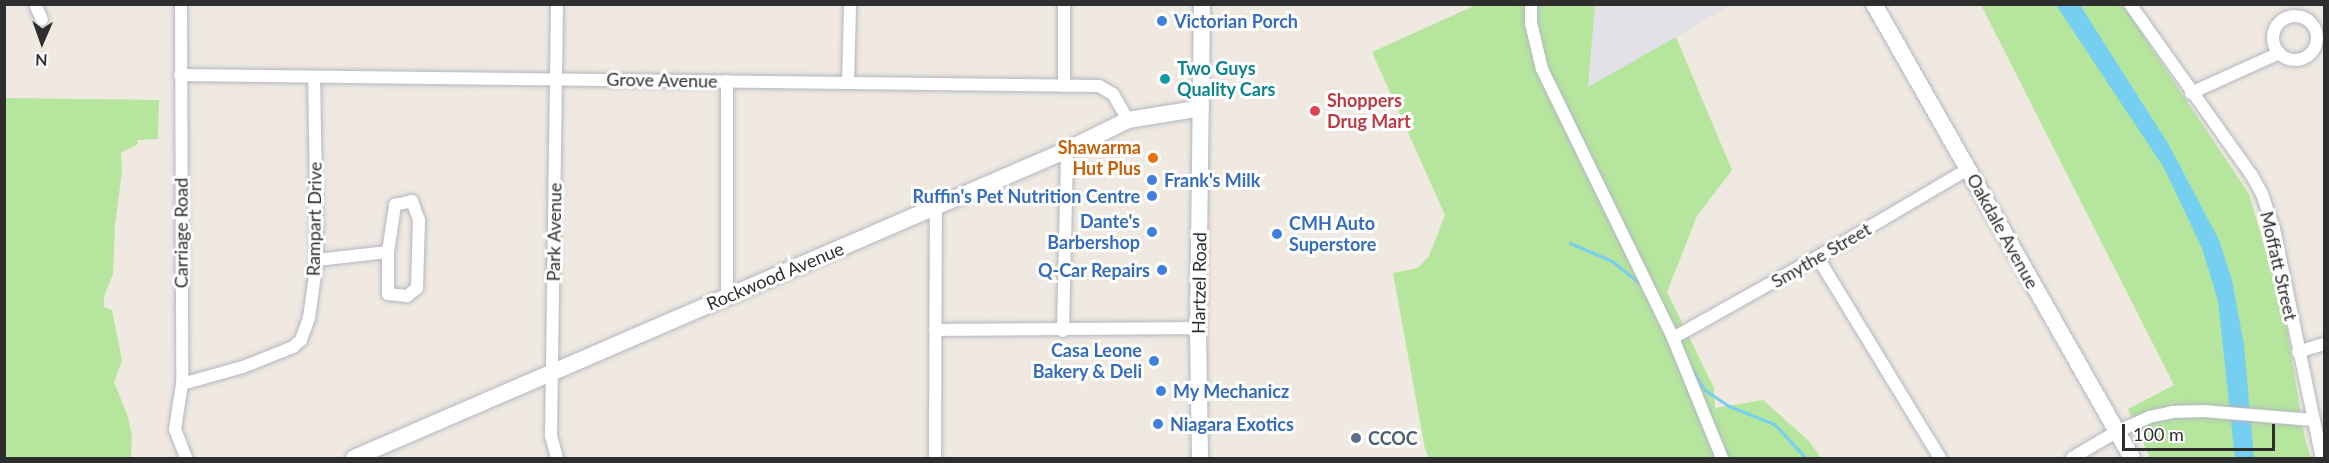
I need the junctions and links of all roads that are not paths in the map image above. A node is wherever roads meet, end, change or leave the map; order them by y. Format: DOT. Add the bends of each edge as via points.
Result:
graph roads {
  1 [pos="35,4"];
  2 [pos="181,4"];
  3 [pos="557,4"];
  4 [pos="850,4"];
  5 [pos="1064,4"];
  6 [pos="1202,4"];
  7 [pos="1530,4"];
  8 [pos="1874,4"];
  9 [pos="2130,4"];
  10 [pos="42,20"];
  11 [pos="2279,53"];
  12 [pos="180,75"];
  13 [pos="314,77"];
  14 [pos="556,78"];
  15 [pos="727,81"];
  16 [pos="848,83"];
  17 [pos="1064,86"];
  18 [pos="2191,93"];
  19 [pos="1201,108"];
  20 [pos="1128,120"];
  21 [pos="1066,150"];
  22 [pos="1968,169"];
  23 [pos="936,206"];
  24 [pos="388,252"];
  25 [pos="1818,258"];
  26 [pos="316,260"];
  27 [pos="726,296"];
  28 [pos="1198,328"];
  29 [pos="935,330"];
  30 [pos="1063,331"];
  31 [pos="1672,339"];
  32 [pos="2325,344"];
  33 [pos="2298,352"];
  34 [pos="552,373"];
  35 [pos="182,384"];
  36 [pos="2313,420"];
  37 [pos="2116,432"];
  38 [pos="556,458"];
  39 [pos="186,459"];
  40 [pos="354,459"];
  41 [pos="934,459"];
  42 [pos="1200,459"];
  43 [pos="1722,459"];
  44 [pos="1940,459"];
  45 [pos="2072,459"];
  46 [pos="2132,459"];
  47 [pos="2322,459"];
  1 -- 10 [label="street"];
  2 -- 12 [label="street, Carriage Road"];
  3 -- 14 [label="street, Park Avenue"];
  4 -- 16 [label="street"];
  5 -- 17 [label="street"];
  6 -- 19 [label="street, Hartzel Road"];
  7 -- 31 [label="street" via="1542,69"];
  8 -- 22 [label="street, Oakdale Avenue"];
  9 -- 18 [label="street, Moffatt Street"];
  11 -- 18 [label="street"];
  12 -- 13 [label="street, Grove Avenue"];
  12 -- 35 [label="street, Carriage Road"];
  13 -- 14 [label="street, Grove Avenue"];
  13 -- 26 [label="street, Rampart Drive"];
  14 -- 15 [label="street, Grove Avenue"];
  14 -- 34 [label="street, Park Avenue"];
  15 -- 16 [label="street, Grove Avenue"];
  15 -- 27 [label="street"];
  16 -- 17 [label="street, Grove Avenue"];
  17 -- 20 [label="street, Grove Avenue" via="1099,86 1113,94"];
  18 -- 33 [label="street, Moffatt Street" via="2262,195 2274,229"];
  19 -- 20 [label="street, Rockwood Avenue"];
  19 -- 28 [label="street, Hartzel Road"];
  20 -- 21 [label="street, Rockwood Avenue"];
  21 -- 23 [label="street, Rockwood Avenue"];
  21 -- 30 [label="street"];
  22 -- 25 [label="street, Smythe Street"];
  22 -- 37 [label="street, Oakdale Avenue"];
  23 -- 27 [label="street, Rockwood Avenue"];
  23 -- 29 [label="street"];
  24 -- 24 [label="street" via="388,294 407,296 417,288 419,220 412,201 395,205"];
  24 -- 26 [label="street"];
  25 -- 31 [label="street, Smythe Street"];
  25 -- 44 [label="street"];
  26 -- 35 [label="street, Rampart Drive" via="309,318 301,340 243,367"];
  27 -- 34 [label="street, Rockwood Avenue"];
  28 -- 30 [label="street"];
  28 -- 42 [label="street, Hartzel Road"];
  29 -- 30 [label="street"];
  29 -- 41 [label="street"];
  31 -- 43 [label="street"];
  32 -- 33 [label="street"];
  33 -- 36 [label="street, Moffatt Street"];
  34 -- 38 [label="street, Park Avenue" via="551,436"];
  34 -- 40 [label="street, Rockwood Avenue"];
  35 -- 39 [label="street, Carriage Road" via="175,429"];
  36 -- 37 [label="street" via="2172,412 2149,417"];
  36 -- 47 [label="street, Moffatt Street"];
  37 -- 45 [label="street"];
  37 -- 46 [label="street, Oakdale Avenue"];
}
